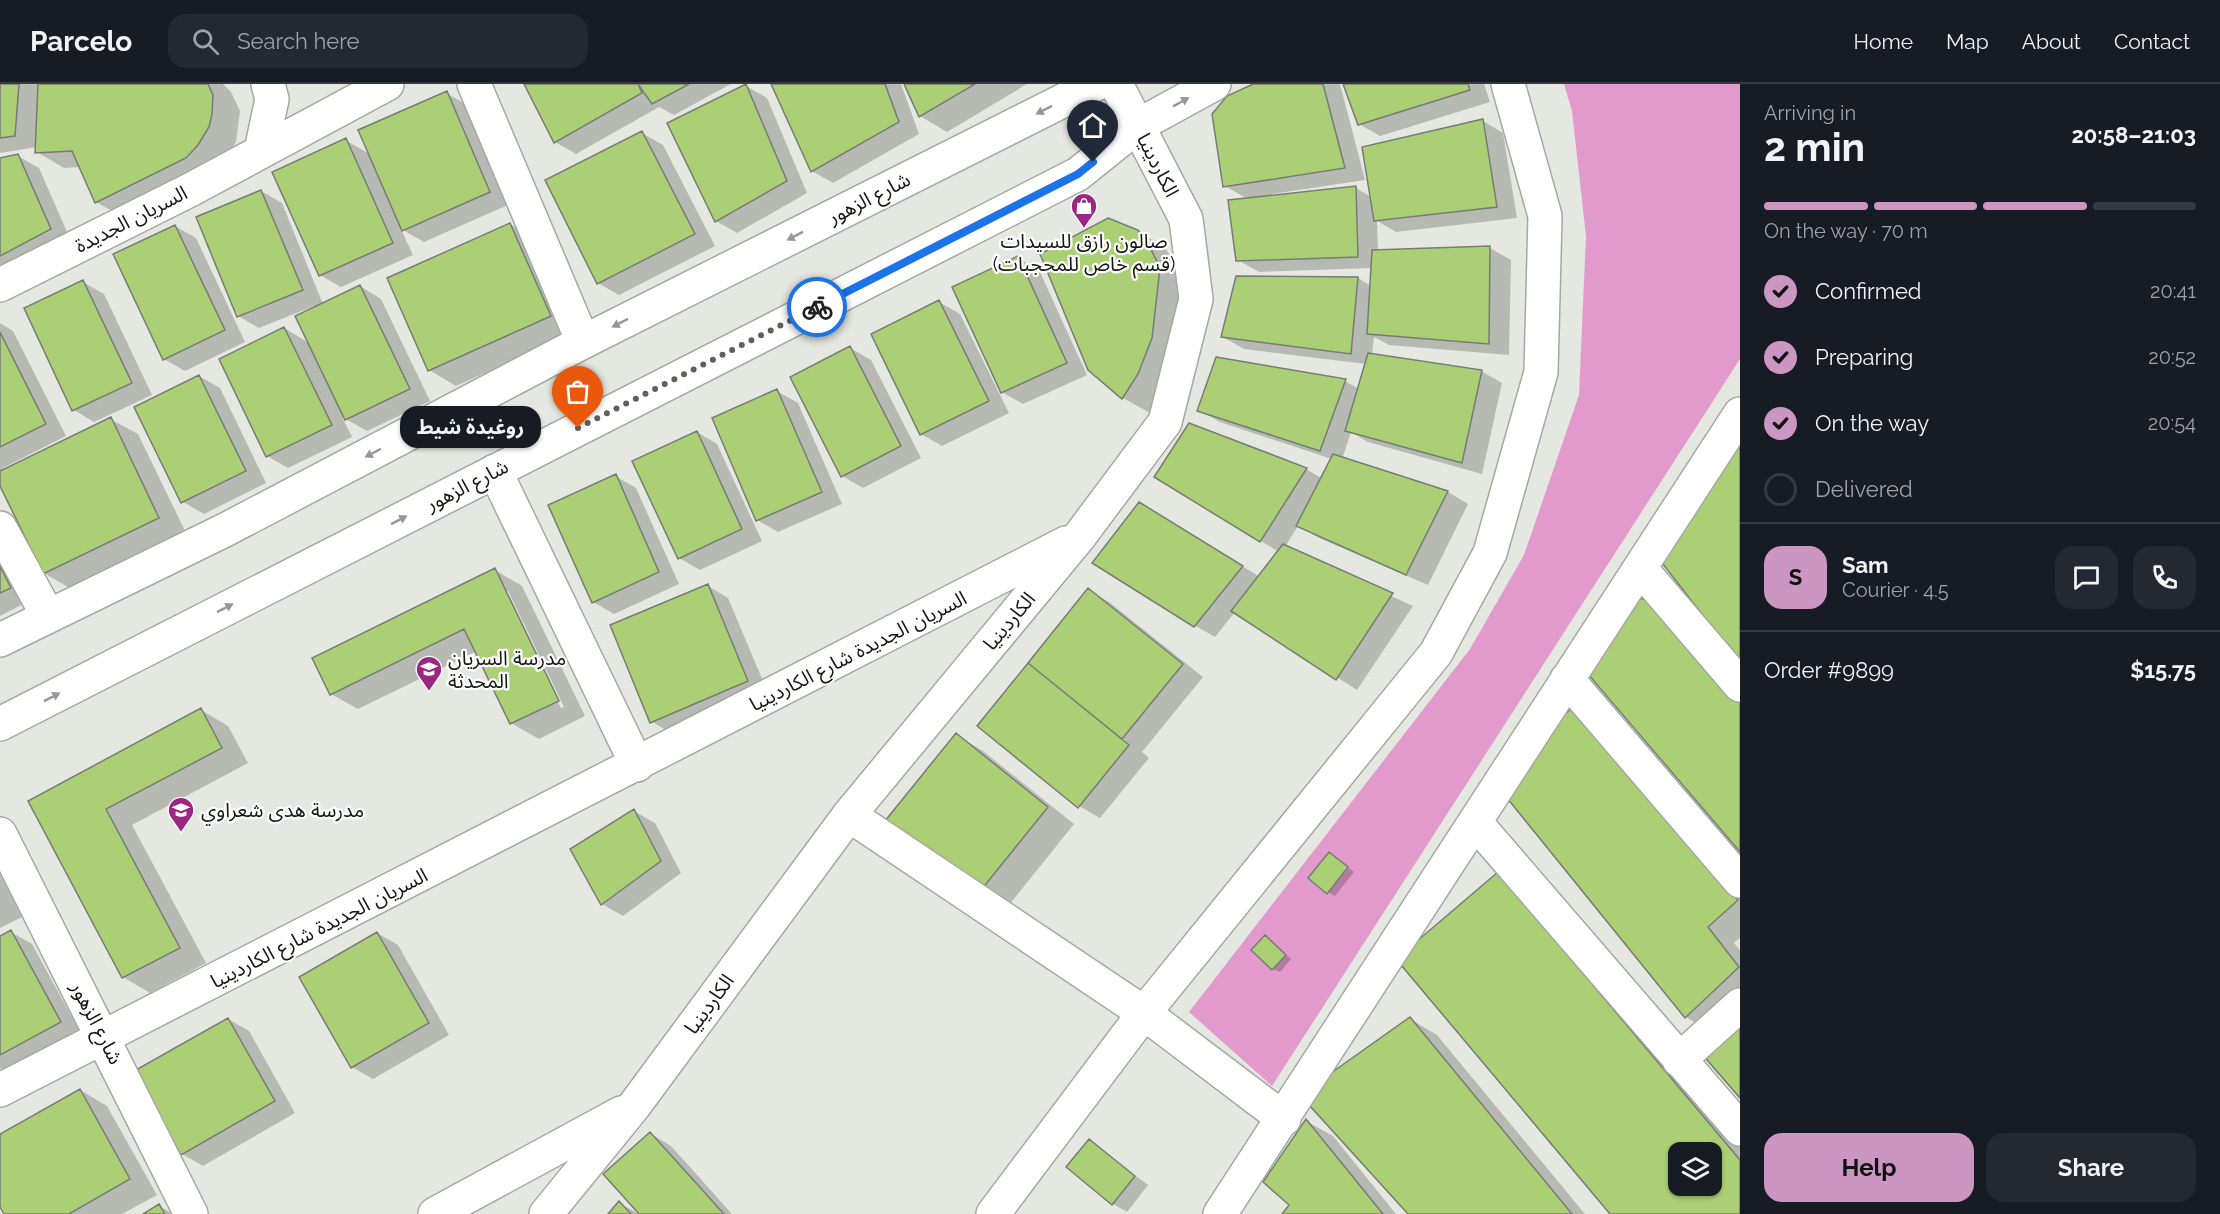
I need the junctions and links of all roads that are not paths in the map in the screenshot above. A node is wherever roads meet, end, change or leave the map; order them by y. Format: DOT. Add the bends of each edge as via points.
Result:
graph roads {
  1 [pos="268,84"];
  2 [pos="387,84"];
  3 [pos="474,84"];
  4 [pos="1096,84"];
  5 [pos="1116,84"];
  6 [pos="1214,84"];
  7 [pos="1508,84"];
  8 [pos="1139,125"];
  9 [pos="261,151"];
  10 [pos="0,285"];
  11 [pos="583,342"];
  12 [pos="1740,414"];
  13 [pos="495,471"];
  14 [pos="0,528"];
  15 [pos="1079,537"];
  16 [pos="1640,568"];
  17 [pos="48,616"];
  18 [pos="0,640"];
  19 [pos="1567,680"];
  20 [pos="1740,685"];
  21 [pos="0,724"];
  22 [pos="637,765"];
  23 [pos="849,815"];
  24 [pos="1475,822"];
  25 [pos="0,834"];
  26 [pos="1740,881"];
  27 [pos="1740,1005"];
  28 [pos="1144,1013"];
  29 [pos="105,1038"];
  30 [pos="1679,1060"];
  31 [pos="0,1090"];
  32 [pos="634,1106"];
  33 [pos="1284,1119"];
  34 [pos="1740,1129"];
  35 [pos="191,1214"];
  36 [pos="435,1214"];
  37 [pos="546,1214"];
  38 [pos="993,1214"];
  39 [pos="1220,1214"];
  1 -- 9 [label="street" via="272,99"];
  2 -- 9 [label="street, السريان الجديدة"];
  3 -- 11 [label="street"];
  4 -- 11 [label="street, شارع الزهور, one-way"];
  5 -- 8 [label="street, الكاردينيا"];
  8 -- 6 [label="street, شارع الزهور, one-way"];
  7 -- 28 [label="street" via="1545,216 1540,372 1490,553 1436,653"];
  8 -- 13 [label="street, شارع الزهور" via="1078,174"];
  8 -- 15 [label="street, الكاردينيا" via="1186,219 1196,299 1165,422"];
  9 -- 10 [label="street, السريان الجديدة"];
  11 -- 17 [label="street, شارع الزهور, one-way" via="225,530"];
  12 -- 16 [label="street"];
  21 -- 13 [label="street, شارع الزهور, one-way"];
  13 -- 22 [label="street"];
  14 -- 17 [label="street"];
  15 -- 22 [label="street, السريان الجديدة شارع الكاردينيا"];
  15 -- 23 [label="street, الكاردينيا"];
  16 -- 19 [label="street"];
  16 -- 20 [label="street"];
  17 -- 18 [label="street, شارع الزهور"];
  19 -- 24 [label="street"];
  19 -- 26 [label="street"];
  22 -- 29 [label="street, السريان الجديدة شارع الكاردينيا"];
  23 -- 28 [label="street"];
  23 -- 32 [label="street, الكاردينيا"];
  24 -- 30 [label="street"];
  24 -- 33 [label="street"];
  25 -- 29 [label="street, شارع الزهور"];
  27 -- 30 [label="street"];
  28 -- 33 [label="street"];
  28 -- 38 [label="street"];
  29 -- 31 [label="street, السريان الجديدة شارع الكاردينيا"];
  29 -- 35 [label="street, شارع الزهور"];
  30 -- 34 [label="street"];
  32 -- 36 [label="street, الكاردينيا"];
  32 -- 37 [label="street, الكاردينيا"];
  33 -- 39 [label="street"];
}
